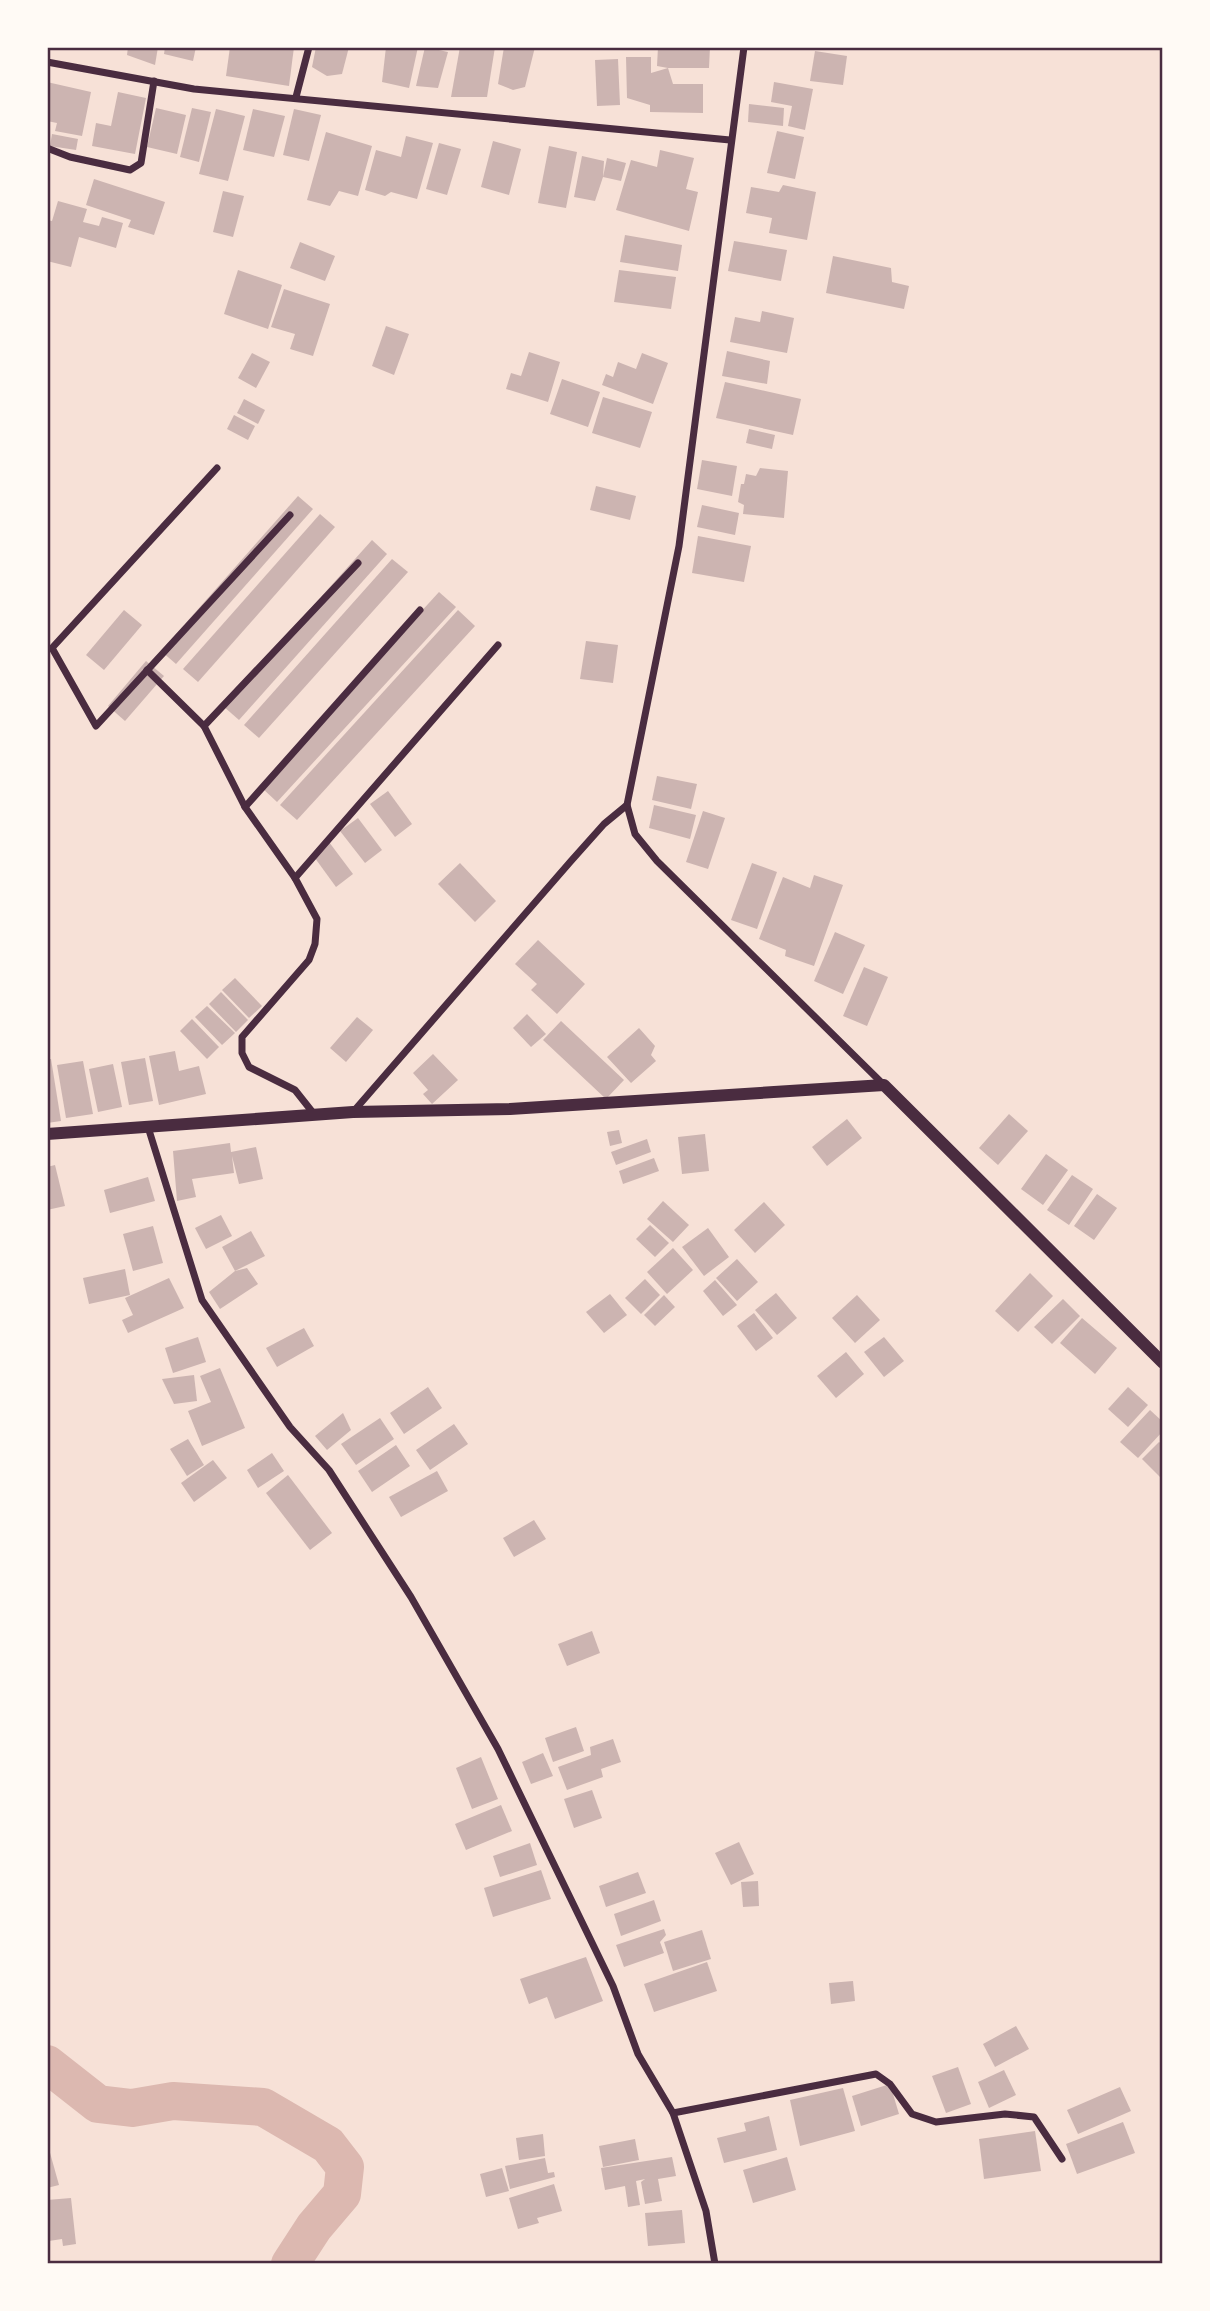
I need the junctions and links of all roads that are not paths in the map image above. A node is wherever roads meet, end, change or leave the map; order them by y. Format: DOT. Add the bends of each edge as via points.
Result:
graph roads {
  1 [pos="309,47"];
  2 [pos="744,47"];
  3 [pos="47,62"];
  4 [pos="154,81"];
  5 [pos="296,97"];
  6 [pos="730,140"];
  7 [pos="47,148"];
  8 [pos="216,468"];
  9 [pos="290,515"];
  10 [pos="358,563"];
  11 [pos="420,610"];
  12 [pos="498,645"];
  13 [pos="147,670"];
  14 [pos="204,726"];
  15 [pos="627,805"];
  16 [pos="245,807"];
  17 [pos="295,878"];
  18 [pos="884,1085"];
  19 [pos="353,1112"];
  20 [pos="314,1115"];
  21 [pos="148,1127"];
  22 [pos="47,1135"];
  23 [pos="1163,1363"];
  24 [pos="673,2113"];
  25 [pos="1062,2160"];
  26 [pos="715,2264"];
  1 -- 5 [label="street"];
  2 -- 6 [label="street"];
  3 -- 4 [label="street"];
  4 -- 5 [label="street"];
  4 -- 7 [label="street" via="137,168 71,157"];
  5 -- 6 [label="street"];
  6 -- 15 [label="street" via="679,547"];
  8 -- 13 [label="street" via="52,648 96,726"];
  9 -- 13 [label="street"];
  10 -- 14 [label="street"];
  11 -- 16 [label="street"];
  12 -- 17 [label="street"];
  13 -- 14 [label="street"];
  14 -- 16 [label="street"];
  15 -- 18 [label="street" via="635,834 657,861"];
  15 -- 19 [label="street" via="571,860"];
  16 -- 17 [label="street"];
  17 -- 20 [label="street" via="317,919 309,960 242,1037 241,1046 249,1067 295,1090"];
  18 -- 19 [label="street" via="510,1109"];
  18 -- 23 [label="street"];
  19 -- 20 [label="street"];
  20 -- 21 [label="street"];
  21 -- 22 [label="street"];
  21 -- 24 [label="street" via="202,1300 282,1416 329,1470 411,1597 498,1749 613,1986 638,2054"];
  24 -- 25 [label="street" via="876,2074 890,2084 912,2115 936,2122 1005,2114 1034,2117"];
  24 -- 26 [label="street" via="706,2211"];
}
